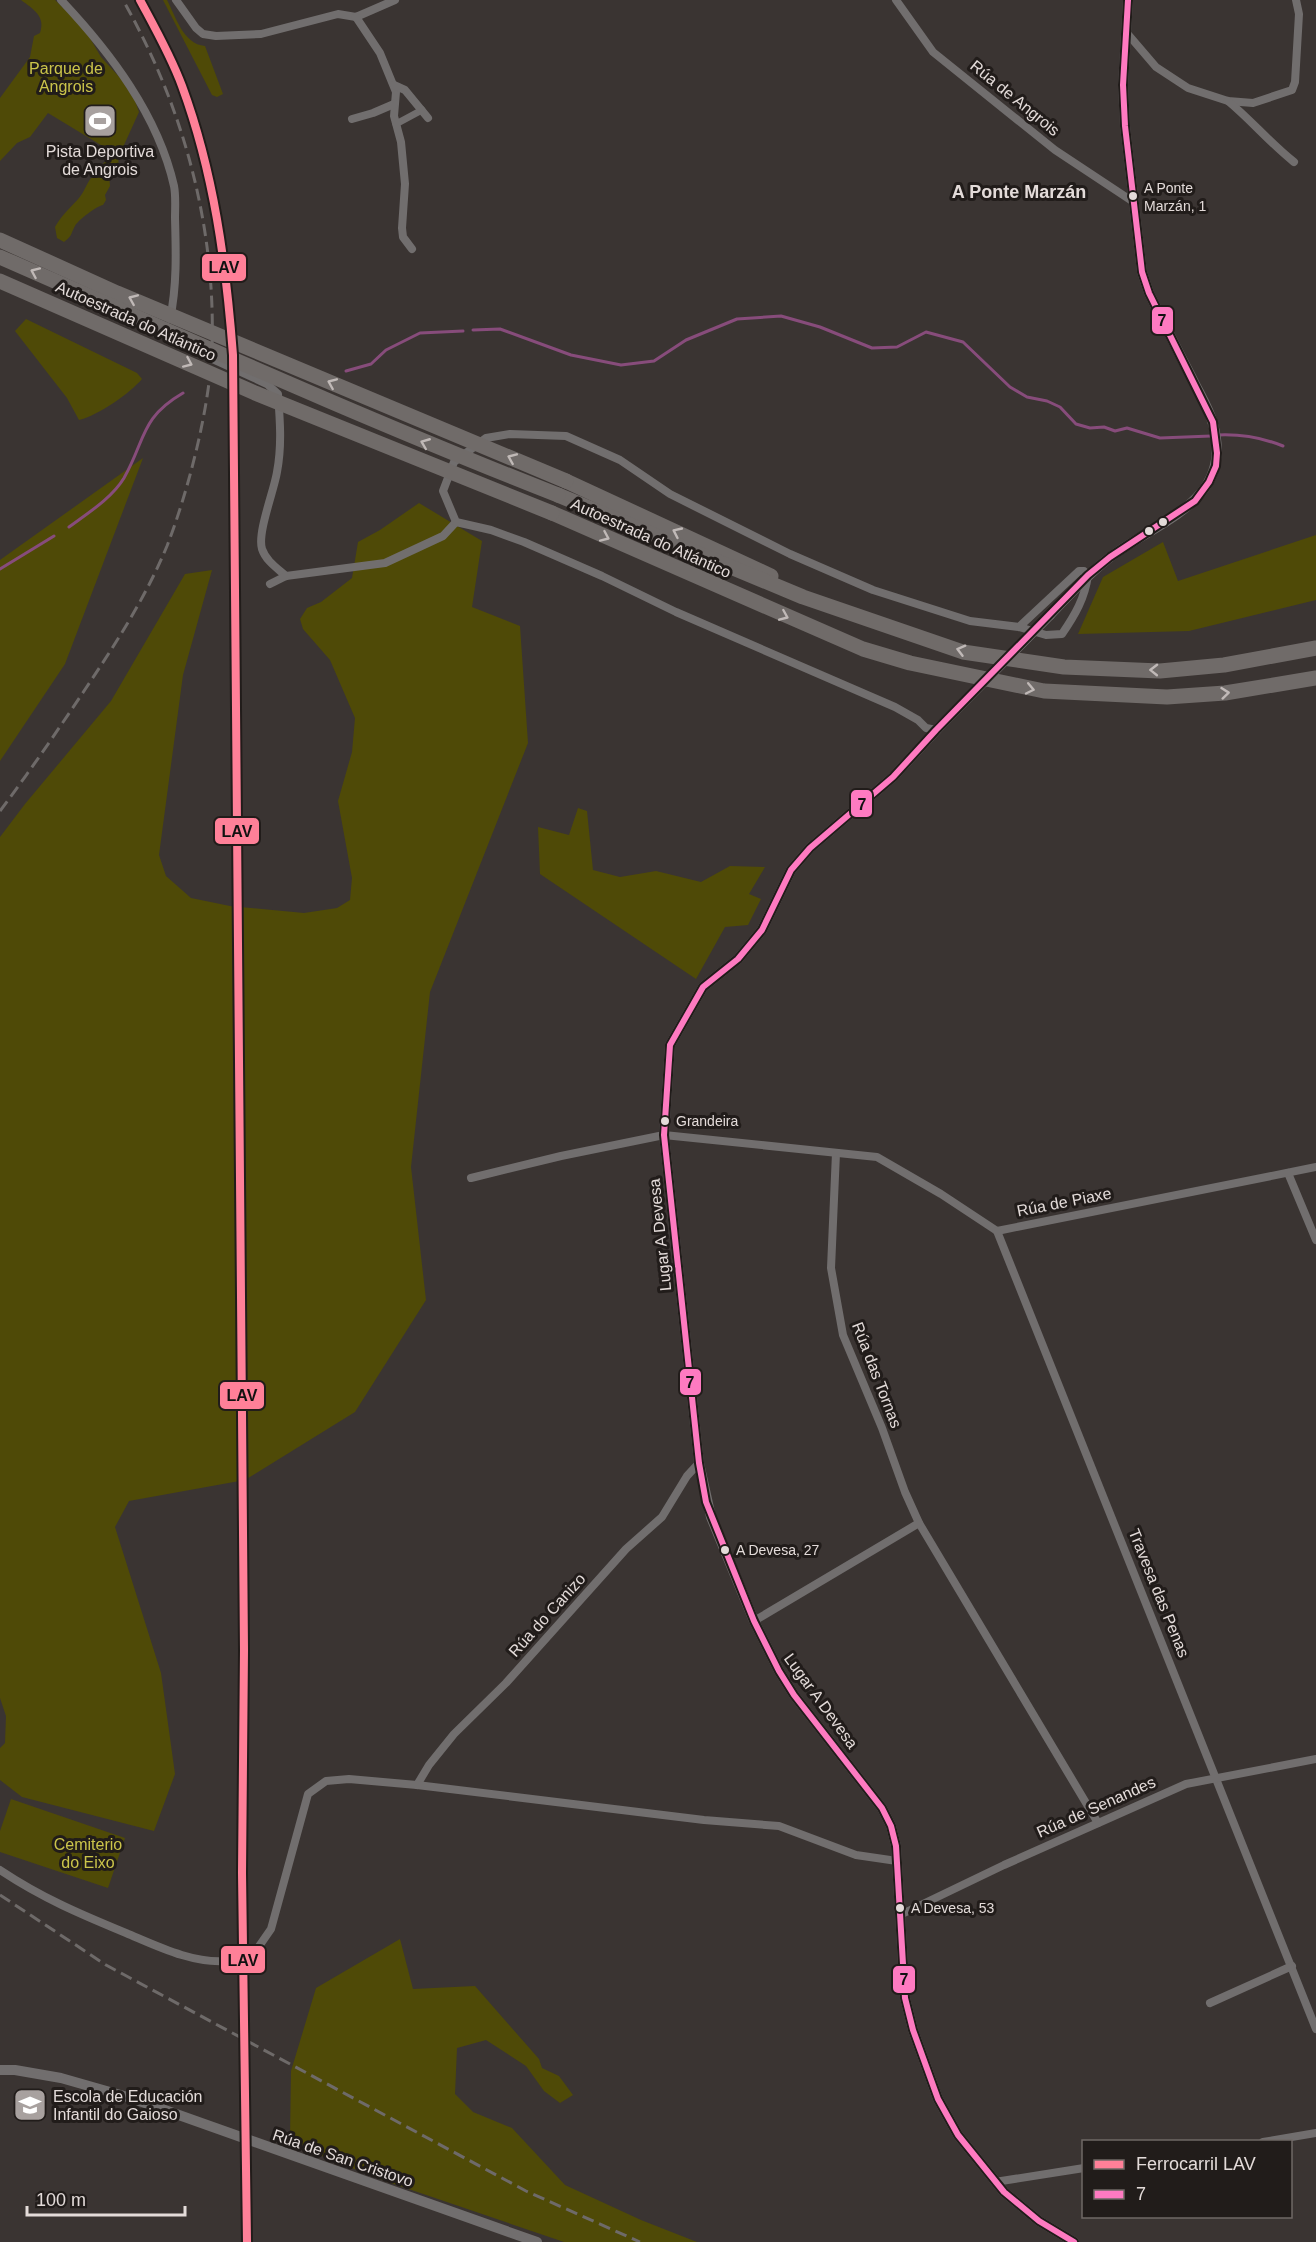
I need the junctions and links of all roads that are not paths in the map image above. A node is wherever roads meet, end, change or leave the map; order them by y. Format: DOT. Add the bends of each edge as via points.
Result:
graph roads {
  1 [pos="61,0"];
  2 [pos="176,0"];
  3 [pos="395,0"];
  4 [pos="896,0"];
  5 [pos="1128,0"];
  6 [pos="1296,0"];
  7 [pos="356,17"];
  8 [pos="1126,32"];
  9 [pos="394,85"];
  10 [pos="1228,100"];
  11 [pos="394,104"];
  12 [pos="425,114"];
  13 [pos="352,119"];
  14 [pos="396,124"];
  15 [pos="1294,162"];
  16 [pos="1132,201"];
  17 [pos="0,240"];
  18 [pos="412,249"];
  19 [pos="0,257"];
  20 [pos="0,281"];
  21 [pos="456,522"];
  22 [pos="1088,575"];
  23 [pos="286,576"];
  24 [pos="270,584"];
  25 [pos="803,597"];
  26 [pos="1019,627"];
  27 [pos="1316,648"];
  28 [pos="1316,678"];
  29 [pos="938,728"];
  30 [pos="664,1135"];
  31 [pos="836,1153"];
  32 [pos="1316,1167"];
  33 [pos="1288,1173"];
  34 [pos="471,1178"];
  35 [pos="997,1231"];
  36 [pos="1316,1240"];
  37 [pos="699,1463"];
  38 [pos="919,1523"];
  39 [pos="754,1620"];
  40 [pos="1316,1759"];
  41 [pos="1217,1776"];
  42 [pos="417,1785"];
  43 [pos="1098,1823"];
  44 [pos="897,1861"];
  45 [pos="0,1870"];
  46 [pos="900,1915"];
  47 [pos="1292,1966"];
  48 [pos="1210,2003"];
  49 [pos="1316,2029"];
  50 [pos="0,2070"];
  51 [pos="1316,2133"];
  52 [pos="1275,2140"];
  53 [pos="1082,2168"];
  54 [pos="996,2182"];
  55 [pos="537,2242"];
  56 [pos="1074,2242"];
  1 -- 23 [label="street" via="86,27 144,108 167,161 174,189 176,255 166,338 267,384 278,394 278,472 261,546 266,558"];
  2 -- 7 [label="street" via="203,34 216,36 261,34 338,14"];
  3 -- 7 [label="street"];
  4 -- 16 [label="street, Rúa de Angrois" via="933,52 1055,150"];
  5 -- 8 [label="street"];
  6 -- 10 [label="street" via="1299,14 1292,90 1253,103"];
  7 -- 9 [label="street" via="380,53"];
  8 -- 10 [label="street" via="1156,67 1188,88"];
  8 -- 16 [label="street" via="1123,95"];
  9 -- 11 [label="street"];
  9 -- 12 [label="street" via="405,90"];
  10 -- 15 [label="street"];
  11 -- 13 [label="street"];
  11 -- 14 [label="street"];
  12 -- 14 [label="street"];
  14 -- 18 [label="street" via="405,184 403,237"];
  16 -- 22 [label="street, Lugar A Devesa" via="1145,284 1213,422 1216,466 1209,482 1189,505"];
  25 -- 17 [label="highway, one-way, bridge" via="764,572 566,481"];
  25 -- 19 [label="highway, Autoestrada do Atlántico, one-way, bridge" via="381,424"];
  20 -- 28 [label="highway, Autoestrada do Atlántico, one-way, bridge" via="255,393 552,513 863,649 1044,692 1167,697 1225,693"];
  21 -- 23 [label="street" via="443,536 385,563"];
  21 -- 26 [label="street" via="443,491 454,462 486,438 510,434 566,436 620,460 670,494 829,571 959,618"];
  21 -- 29 [label="street" via="524,542 895,707 926,728"];
  22 -- 26 [label="street" via="1079,571"];
  22 -- 26 [label="street" via="1076,614 1062,634 1046,635"];
  22 -- 29 [label="street, Lugar A Devesa, bridge"];
  23 -- 24 [label="street"];
  27 -- 25 [label="highway, Autoestrada do Atlántico, one-way" via="1224,665 1160,671 1064,667 963,651"];
  29 -- 30 [label="street, Lugar A Devesa" via="893,777 810,848 791,870 762,930 738,959 703,987 670,1045"];
  30 -- 31 [label="street"];
  30 -- 34 [label="street"];
  30 -- 37 [label="street, Lugar A Devesa"];
  31 -- 35 [label="street, Rúa de Piaxe" via="878,1157"];
  31 -- 38 [label="street, Rúa das Tornas" via="831,1268 843,1335"];
  32 -- 33 [label="street, Rúa de Piaxe"];
  33 -- 35 [label="street, Rúa de Piaxe"];
  33 -- 36 [label="street"];
  35 -- 41 [label="street, Travesa das Penas"];
  37 -- 39 [label="street, Lugar A Devesa" via="711,1517"];
  37 -- 42 [label="street, Rúa do Canizo" via="662,1517 626,1549 506,1683 454,1734"];
  38 -- 39 [label="street"];
  38 -- 43 [label="street, Rúa das Tornas"];
  39 -- 44 [label="street, Lugar A Devesa" via="790,1689 882,1808 894,1836"];
  40 -- 41 [label="street, Rúa de Senandes"];
  41 -- 43 [label="street, Rúa de Senandes" via="1179,1786"];
  41 -- 47 [label="street, Travesa das Penas"];
  42 -- 44 [label="street" via="779,1826 856,1855"];
  42 -- 45 [label="street" via="349,1779 326,1781 308,1794 271,1929 254,1955 227,1961 196,1959 81,1916"];
  43 -- 46 [label="street, Rúa de Senandes"];
  44 -- 46 [label="street, Lugar A Devesa"];
  46 -- 54 [label="street, Lugar A Devesa" via="905,1998 928,2075 950,2122"];
  47 -- 48 [label="street"];
  47 -- 49 [label="street, Travesa das Penas"];
  50 -- 55 [label="street, Rúa de San Cristovo" via="61,2078 131,2098"];
  51 -- 52 [label="street"];
  53 -- 54 [label="street"];
  54 -- 56 [label="street, Lugar A Devesa" via="1026,2212"];
}
